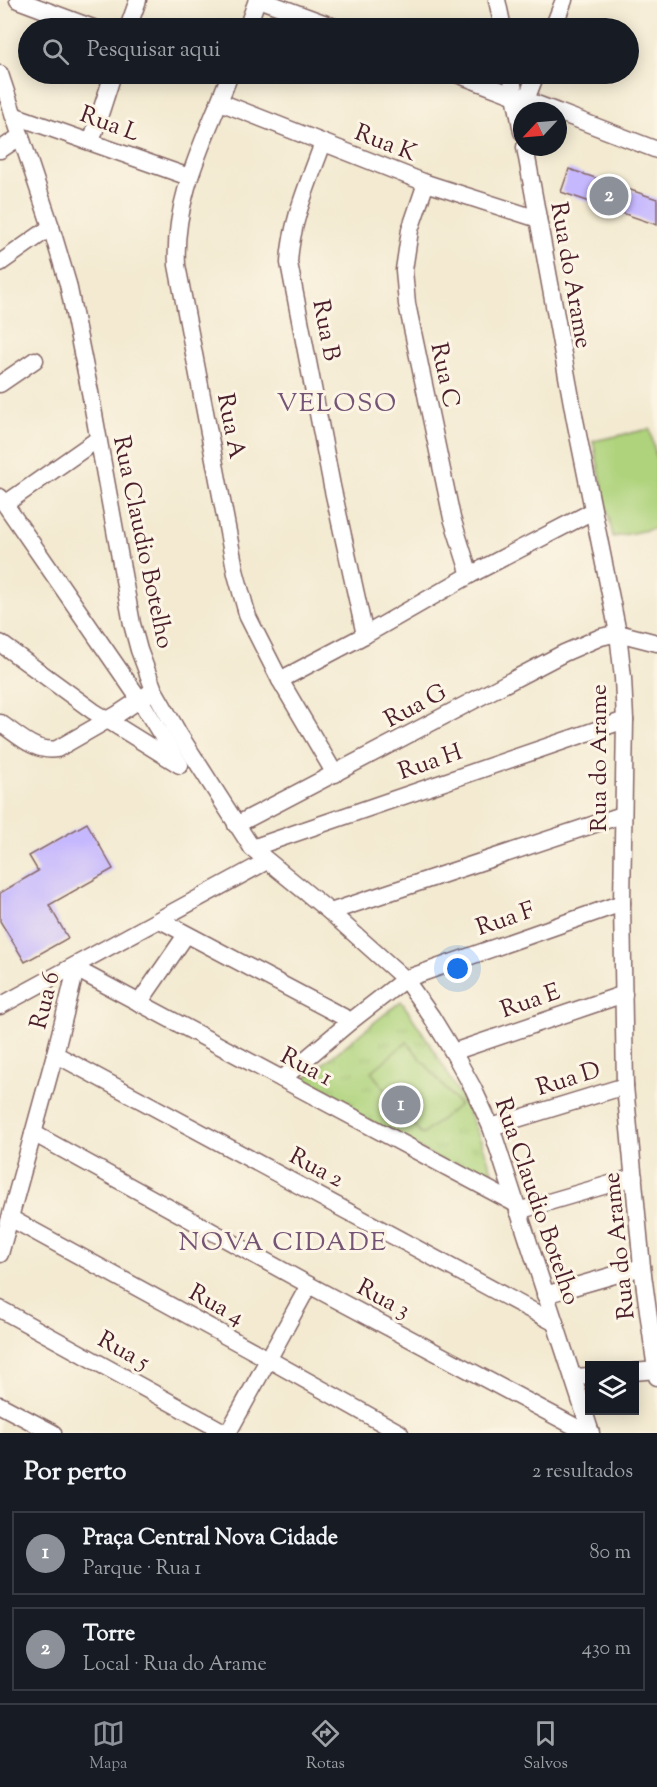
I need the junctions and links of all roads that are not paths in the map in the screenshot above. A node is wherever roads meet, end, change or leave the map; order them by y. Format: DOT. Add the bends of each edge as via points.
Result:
graph roads {
  1 [pos="138,0"];
  2 [pos="259,0"];
  3 [pos="497,0"];
  4 [pos="564,0"];
  5 [pos="23,1"];
  6 [pos="67,18"];
  7 [pos="132,18"];
  8 [pos="251,18"];
  9 [pos="309,18"];
  10 [pos="500,18"];
  11 [pos="557,18"];
  12 [pos="0,74"];
  13 [pos="110,84"];
  14 [pos="226,84"];
  15 [pos="484,84"];
  16 [pos="515,84"];
  17 [pos="530,84"];
  18 [pos="521,98"];
  19 [pos="220,102"];
  20 [pos="521,102"];
  21 [pos="531,102"];
  22 [pos="14,115"];
  23 [pos="567,116"];
  24 [pos="21,136"];
  25 [pos="91,142"];
  26 [pos="323,143"];
  27 [pos="0,150"];
  28 [pos="657,150"];
  29 [pos="527,156"];
  30 [pos="189,177"];
  31 [pos="426,183"];
  32 [pos="538,219"];
  33 [pos="51,227"];
  34 [pos="0,263"];
  35 [pos="35,360"];
  36 [pos="0,384"];
  37 [pos="98,439"];
  38 [pos="2,500"];
  39 [pos="593,511"];
  40 [pos="471,575"];
  41 [pos="618,633"];
  42 [pos="365,635"];
  43 [pos="0,643"];
  44 [pos="657,643"];
  45 [pos="139,650"];
  46 [pos="113,662"];
  47 [pos="280,680"];
  48 [pos="154,690"];
  49 [pos="140,700"];
  50 [pos="106,720"];
  51 [pos="625,720"];
  52 [pos="0,723"];
  53 [pos="180,765"];
  54 [pos="335,774"];
  55 [pos="212,787"];
  56 [pos="622,815"];
  57 [pos="236,825"];
  58 [pos="252,848"];
  59 [pos="267,861"];
  60 [pos="622,903"];
  61 [pos="330,912"];
  62 [pos="160,920"];
  63 [pos="186,935"];
  64 [pos="77,967"];
  65 [pos="405,979"];
  66 [pos="624,994"];
  67 [pos="139,1003"];
  68 [pos="0,1006"];
  69 [pos="351,1021"];
  70 [pos="453,1052"];
  71 [pos="55,1054"];
  72 [pos="282,1079"];
  73 [pos="624,1086"];
  74 [pos="491,1127"];
  75 [pos="33,1133"];
  76 [pos="634,1177"];
  77 [pos="517,1208"];
  78 [pos="10,1218"];
  79 [pos="0,1254"];
  80 [pos="642,1267"];
  81 [pos="309,1285"];
  82 [pos="545,1295"];
  83 [pos="0,1309"];
  84 [pos="555,1323"];
  85 [pos="268,1359"];
  86 [pos="656,1370"];
  87 [pos="639,1372"];
  88 [pos="581,1377"];
  89 [pos="657,1377"];
  90 [pos="0,1405"];
  91 [pos="53,1433"];
  92 [pos="227,1433"];
  93 [pos="400,1433"];
  94 [pos="589,1433"];
  1 -- 7 [label="street"];
  2 -- 8 [label="street"];
  2 -- 9 [label="street"];
  3 -- 10 [label="street"];
  4 -- 11 [label="street"];
  5 -- 6 [label="street"];
  12 -- 22 [label="street, Rua Claudio Botelho"];
  13 -- 25 [label="street"];
  14 -- 19 [label="street, Rua A"];
  15 -- 18 [label="street"];
  16 -- 18 [label="street"];
  17 -- 18 [label="street"];
  18 -- 20 [label="street"];
  18 -- 21 [label="street"];
  19 -- 26 [label="street, Rua K"];
  19 -- 30 [label="street, Rua A"];
  22 -- 24 [label="street, Rua Claudio Botelho"];
  22 -- 25 [label="street, Rua L"];
  23 -- 28 [label="street"];
  24 -- 27 [label="street"];
  24 -- 33 [label="street, Rua Claudio Botelho"];
  25 -- 30 [label="street, Rua L"];
  26 -- 31 [label="street, Rua K"];
  26 -- 42 [label="street, Rua B" via="296,218 289,263"];
  29 -- 32 [label="street, Rua do Arame"];
  30 -- 47 [label="street, Rua A" via="177,234 177,265 236,574 248,617"];
  31 -- 32 [label="street, Rua K"];
  31 -- 40 [label="street, Rua C" via="410,230 404,270 407,304 452,518"];
  32 -- 39 [label="street, Rua do Arame"];
  33 -- 34 [label="street"];
  33 -- 37 [label="street, Rua Claudio Botelho" via="68,284"];
  35 -- 36 [label="street"];
  37 -- 38 [label="street"];
  37 -- 45 [label="street, Rua Claudio Botelho"];
  38 -- 46 [label="street"];
  39 -- 40 [label="street"];
  39 -- 41 [label="street, Rua do Arame"];
  40 -- 42 [label="street"];
  41 -- 44 [label="street"];
  41 -- 51 [label="street, Rua do Arame"];
  41 -- 54 [label="street, Rua G" via="564,653"];
  42 -- 47 [label="street"];
  43 -- 50 [label="street"];
  45 -- 46 [label="street"];
  45 -- 48 [label="street, Rua Claudio Botelho"];
  46 -- 49 [label="street"];
  47 -- 54 [label="street, Rua A"];
  48 -- 49 [label="street"];
  48 -- 55 [label="street, Rua Claudio Botelho"];
  49 -- 50 [label="street"];
  49 -- 53 [label="street"];
  50 -- 52 [label="street" via="57,749 48,750 39,749"];
  50 -- 53 [label="street"];
  51 -- 56 [label="street, Rua do Arame"];
  51 -- 58 [label="street, Rua H"];
  53 -- 55 [label="street"];
  54 -- 57 [label="street, Rua G"];
  55 -- 57 [label="street, Rua Claudio Botelho"];
  56 -- 60 [label="street, Rua do Arame"];
  56 -- 61 [label="street"];
  57 -- 58 [label="street, Rua Claudio Botelho"];
  58 -- 59 [label="street, Rua Claudio Botelho"];
  59 -- 61 [label="street, Rua Claudio Botelho"];
  59 -- 62 [label="street, Rua 6"];
  60 -- 65 [label="street, Rua F"];
  60 -- 66 [label="street, Rua do Arame"];
  61 -- 65 [label="street, Rua Claudio Botelho"];
  62 -- 63 [label="street"];
  62 -- 64 [label="street, Rua 6"];
  63 -- 67 [label="street"];
  63 -- 69 [label="street"];
  64 -- 67 [label="street, Rua 1"];
  64 -- 68 [label="street"];
  64 -- 71 [label="street, Rua 6"];
  65 -- 69 [label="street, Rua F"];
  65 -- 70 [label="street, Rua Claudio Botelho"];
  66 -- 70 [label="street, Rua E"];
  66 -- 73 [label="street, Rua do Arame"];
  67 -- 72 [label="street, Rua 1"];
  69 -- 72 [label="street, Rua F"];
  70 -- 74 [label="street, Rua Claudio Botelho"];
  71 -- 75 [label="street, Rua 6"];
  71 -- 84 [label="street, Rua 2"];
  72 -- 77 [label="street, Rua 1"];
  73 -- 74 [label="street, Rua D"];
  73 -- 76 [label="street, Rua do Arame"];
  74 -- 77 [label="street, Rua Claudio Botelho"];
  75 -- 78 [label="street, Rua 6"];
  75 -- 81 [label="street, Rua 3"];
  76 -- 77 [label="street"];
  76 -- 80 [label="street, Rua do Arame"];
  77 -- 82 [label="street, Rua Claudio Botelho"];
  78 -- 79 [label="street, Rua 6"];
  78 -- 85 [label="street, Rua 4"];
  80 -- 82 [label="street"];
  80 -- 86 [label="street, Rua do Arame"];
  81 -- 85 [label="street"];
  81 -- 94 [label="street, Rua 3"];
  82 -- 84 [label="street, Rua Claudio Botelho"];
  83 -- 92 [label="street, Rua 5"];
  84 -- 88 [label="street, Rua Claudio Botelho"];
  85 -- 92 [label="street"];
  85 -- 93 [label="street, Rua 4"];
  86 -- 87 [label="street"];
  86 -- 89 [label="street, Rua do Arame"];
  88 -- 94 [label="street, Rua Claudio Botelho"];
  90 -- 91 [label="street"];
}
